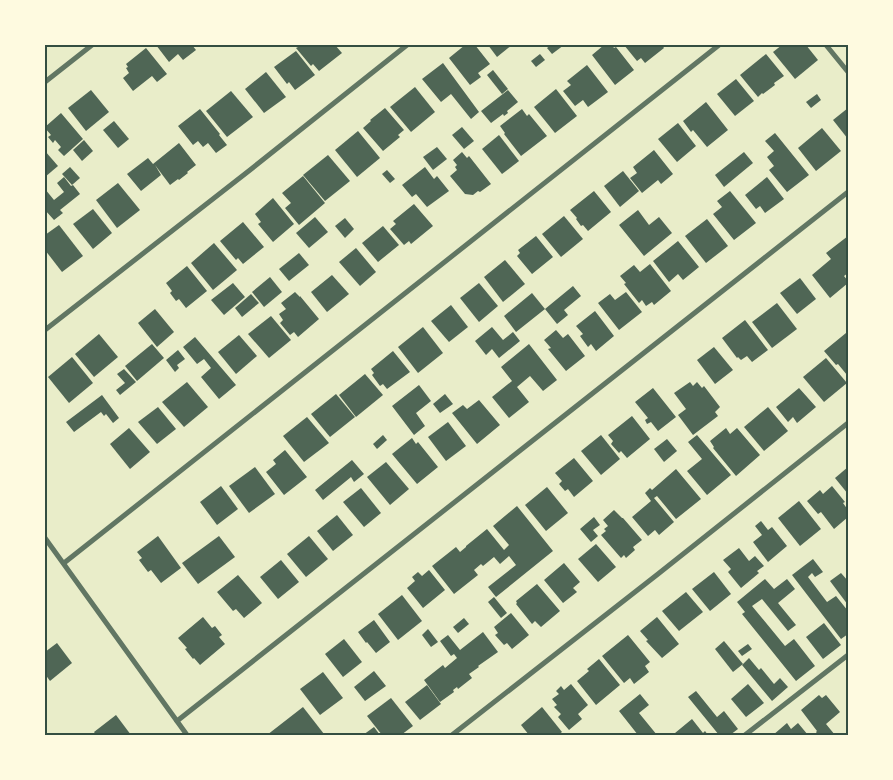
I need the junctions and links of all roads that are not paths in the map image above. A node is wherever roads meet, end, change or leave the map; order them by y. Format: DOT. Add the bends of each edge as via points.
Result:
graph roads {
  1 [pos="92,45"];
  2 [pos="408,45"];
  3 [pos="719,45"];
  4 [pos="826,45"];
  5 [pos="848,72"];
  6 [pos="45,82"];
  7 [pos="848,192"];
  8 [pos="45,330"];
  9 [pos="848,424"];
  10 [pos="45,538"];
  11 [pos="64,563"];
  12 [pos="848,655"];
  13 [pos="177,721"];
  14 [pos="187,735"];
  15 [pos="452,735"];
  16 [pos="745,735"];
  1 -- 6 [label="street"];
  2 -- 8 [label="street"];
  3 -- 11 [label="street"];
  4 -- 5 [label="street"];
  7 -- 13 [label="street"];
  9 -- 15 [label="street"];
  10 -- 11 [label="street"];
  11 -- 13 [label="street"];
  12 -- 16 [label="street"];
  13 -- 14 [label="street"];
}
